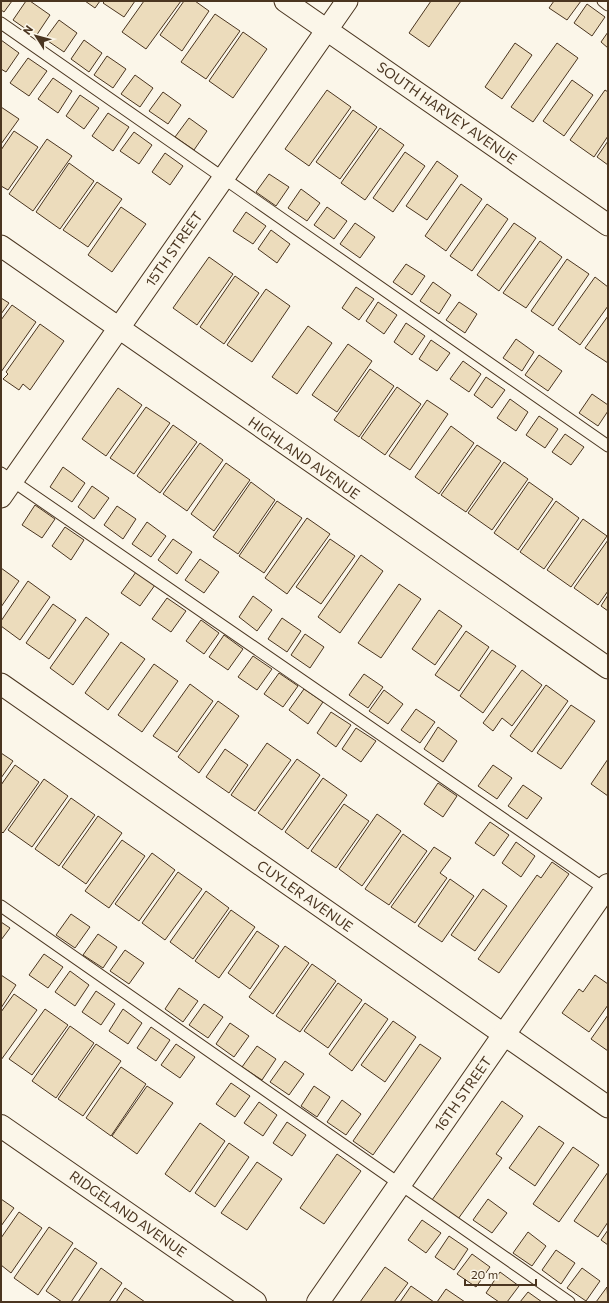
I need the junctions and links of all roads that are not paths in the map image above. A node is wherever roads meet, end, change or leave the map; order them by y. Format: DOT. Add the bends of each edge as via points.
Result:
graph roads {
  1 [pos="285,1"];
  2 [pos="346,1"];
  3 [pos="603,1"];
  4 [pos="608,5"];
  5 [pos="1,23"];
  6 [pos="327,30"];
  7 [pos="223,178"];
  8 [pos="608,225"];
  9 [pos="1,246"];
  10 [pos="119,328"];
  11 [pos="608,446"];
  12 [pos="5,484"];
  13 [pos="608,668"];
  14 [pos="1,684"];
  15 [pos="607,889"];
  16 [pos="1,906"];
  17 [pos="504,1035"];
  18 [pos="608,1108"];
  19 [pos="1,1126"];
  20 [pos="400,1184"];
  21 [pos="255,1302"];
  22 [pos="318,1302"];
  23 [pos="569,1302"];
  1 -- 6 [label="street, SOUTH HARVEY AVENUE"];
  2 -- 6 [label="street, 15TH STREET"];
  3 -- 4 [label="lane"];
  5 -- 7 [label="lane"];
  6 -- 7 [label="street, 15TH STREET"];
  6 -- 8 [label="street, SOUTH HARVEY AVENUE"];
  7 -- 10 [label="street, 15TH STREET"];
  7 -- 11 [label="lane"];
  9 -- 10 [label="street, HIGHLAND AVENUE"];
  10 -- 12 [label="street, 15TH STREET"];
  10 -- 13 [label="street, HIGHLAND AVENUE"];
  12 -- 15 [label="lane"];
  14 -- 17 [label="street, CUYLER AVENUE"];
  15 -- 17 [label="street, 16TH STREET"];
  16 -- 20 [label="lane"];
  17 -- 18 [label="street, CUYLER AVENUE"];
  17 -- 20 [label="street, 16TH STREET"];
  19 -- 21 [label="street, RIDGELAND AVENUE"];
  20 -- 22 [label="street, 16TH STREET"];
  20 -- 23 [label="lane"];
}
